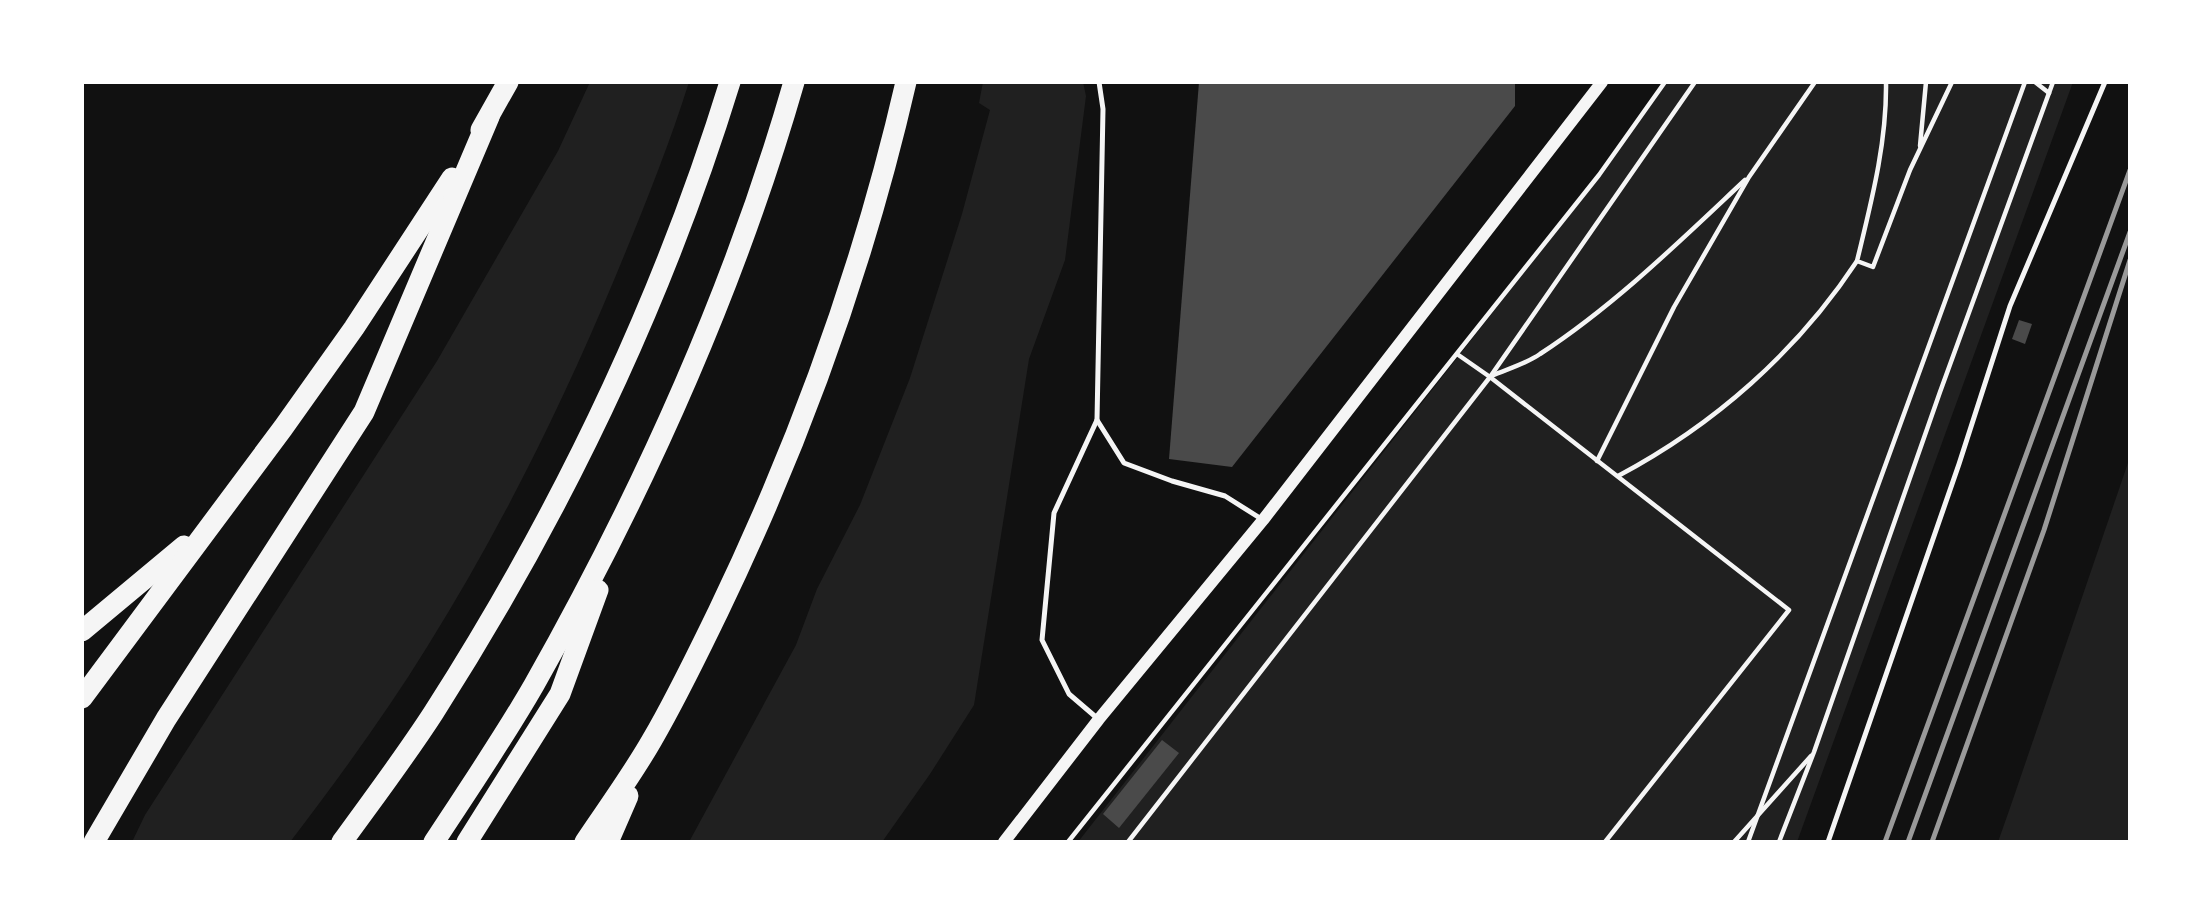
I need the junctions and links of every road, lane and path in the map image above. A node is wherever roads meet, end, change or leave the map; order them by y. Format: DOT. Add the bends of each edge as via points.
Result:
graph roads {
  1 [pos="508,82"];
  2 [pos="730,82"];
  3 [pos="794,82"];
  4 [pos="905,82"];
  5 [pos="1099,82"];
  6 [pos="1602,82"];
  7 [pos="1665,82"];
  8 [pos="1695,82"];
  9 [pos="1815,82"];
  10 [pos="1886,82"];
  11 [pos="1926,82"];
  12 [pos="1952,82"];
  13 [pos="2025,82"];
  14 [pos="2035,82"];
  15 [pos="2053,82"];
  16 [pos="2105,82"];
  17 [pos="2049,93"];
  18 [pos="489,117"];
  19 [pos="1919,150"];
  20 [pos="1749,177"];
  21 [pos="1857,261"];
  22 [pos="1457,354"];
  23 [pos="1490,377"];
  24 [pos="1097,420"];
  25 [pos="1597,461"];
  26 [pos="1618,476"];
  27 [pos="1263,520"];
  28 [pos="621,524"];
  29 [pos="207,527"];
  30 [pos="82,631"];
  31 [pos="82,698"];
  32 [pos="1099,719"];
  33 [pos="652,741"];
  34 [pos="1814,752"];
  35 [pos="1757,817"];
  36 [pos="94,842"];
  37 [pos="342,842"];
  38 [pos="434,842"];
  39 [pos="467,842"];
  40 [pos="584,842"];
  41 [pos="608,842"];
  42 [pos="1004,842"];
  43 [pos="1068,842"];
  44 [pos="1128,842"];
  45 [pos="1605,842"];
  46 [pos="1734,842"];
  47 [pos="1748,842"];
  48 [pos="1779,842"];
  49 [pos="1828,842"];
  1 -- 18 [label="highway"];
  2 -- 37 [label="highway" via="656,289 578,461 439,703"];
  3 -- 28 [label="highway" via="700,353"];
  4 -- 33 [label="highway" via="868,224 809,401 737,572"];
  5 -- 24 [label="lane" via="1103,109"];
  6 -- 27 [label="street"];
  7 -- 22 [label="path" via="1600,175"];
  8 -- 23 [label="path"];
  9 -- 20 [label="path"];
  10 -- 21 [label="path" via="1883,136"];
  11 -- 19 [label="path"];
  12 -- 19 [label="path"];
  13 -- 35 [label="path"];
  14 -- 17 [label="path"];
  15 -- 17 [label="path"];
  16 -- 49 [label="lane" via="2010,306"];
  17 -- 34 [label="path"];
  18 -- 29 [label="highway" via="354,328"];
  18 -- 36 [label="highway" via="364,412 166,719"];
  19 -- 21 [label="path" via="1873,267"];
  20 -- 23 [label="path" via="1667,254 1588,319 1538,356"];
  20 -- 25 [label="path" via="1674,307"];
  21 -- 26 [label="path" via="1811,324 1748,388 1654,457"];
  22 -- 23 [label="path"];
  22 -- 43 [label="path"];
  23 -- 25 [label="path"];
  23 -- 44 [label="path"];
  24 -- 27 [label="lane" via="1124,463 1226,496"];
  24 -- 32 [label="lane" via="1054,513 1042,640 1069,694"];
  25 -- 26 [label="path"];
  26 -- 45 [label="path" via="1789,610"];
  27 -- 32 [label="street"];
  28 -- 38 [label="highway" via="533,687"];
  28 -- 39 [label="highway" via="560,694"];
  29 -- 30 [label="highway"];
  29 -- 31 [label="highway"];
  32 -- 42 [label="street"];
  33 -- 40 [label="highway"];
  33 -- 41 [label="highway"];
  34 -- 35 [label="path"];
  34 -- 48 [label="path"];
  35 -- 46 [label="path"];
  35 -- 47 [label="path"];
}
